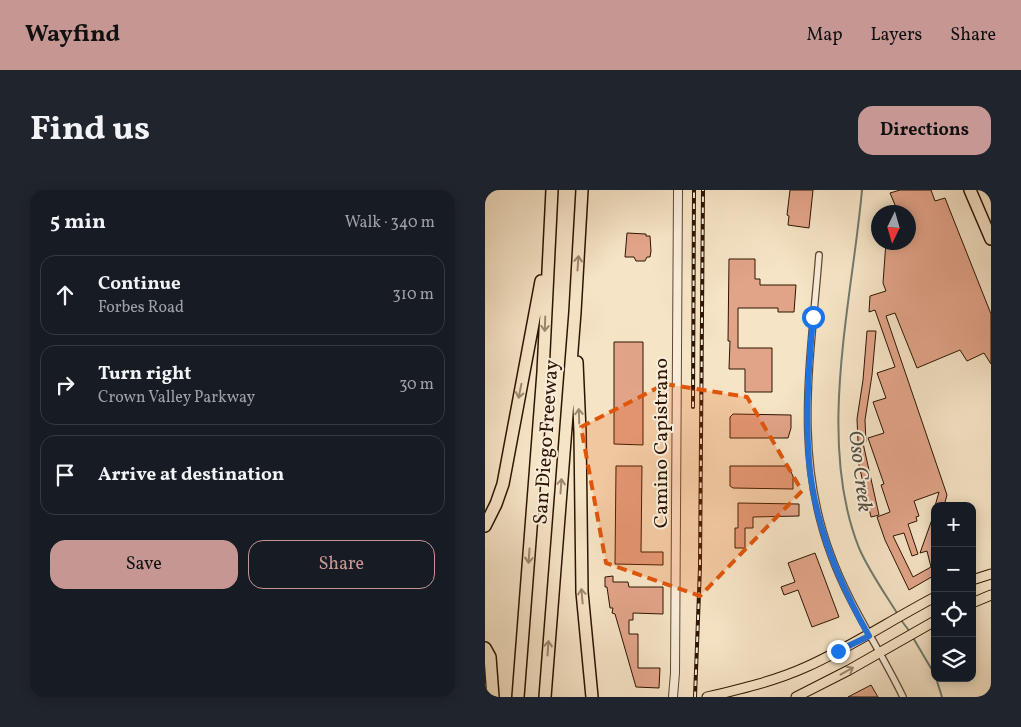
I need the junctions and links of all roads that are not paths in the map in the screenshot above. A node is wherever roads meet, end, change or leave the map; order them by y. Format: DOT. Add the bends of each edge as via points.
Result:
graph roads {
  1 [pos="552,190"];
  2 [pos="582,190"];
  3 [pos="678,190"];
  4 [pos="970,190"];
  5 [pos="991,239"];
  6 [pos="548,240"];
  7 [pos="819,255"];
  8 [pos="575,312"];
  9 [pos="485,526"];
  10 [pos="991,574"];
  11 [pos="976,579"];
  12 [pos="991,595"];
  13 [pos="931,599"];
  14 [pos="976,601"];
  15 [pos="931,623"];
  16 [pos="869,636"];
  17 [pos="485,648"];
  18 [pos="878,652"];
  19 [pos="493,697"];
  20 [pos="518,697"];
  21 [pos="545,697"];
  22 [pos="592,697"];
  23 [pos="673,697"];
  24 [pos="707,697"];
  25 [pos="796,697"];
  26 [pos="903,697"];
  1 -- 6 [label="highway, San Diego Freeway"];
  8 -- 2 [label="highway, San Diego Freeway, one-way"];
  3 -- 23 [label="street, Camino Capistrano"];
  4 -- 5 [label="highway"];
  6 -- 9 [label="highway, one-way" via="503,484"];
  6 -- 20 [label="highway, San Diego Freeway, one-way" via="542,381"];
  7 -- 16 [label="street" via="807,395 809,463 830,555"];
  21 -- 8 [label="highway, San Diego Freeway, one-way"];
  22 -- 8 [label="highway, one-way" via="582,592"];
  10 -- 11 [label="main road"];
  12 -- 14 [label="main road"];
  13 -- 16 [label="main road"];
  15 -- 18 [label="main road"];
  16 -- 18 [label="street"];
  16 -- 24 [label="main road" via="806,667"];
  17 -- 19 [label="highway" via="490,657"];
  25 -- 18 [label="main road, one-way"];
  18 -- 26 [label="street"];
}
